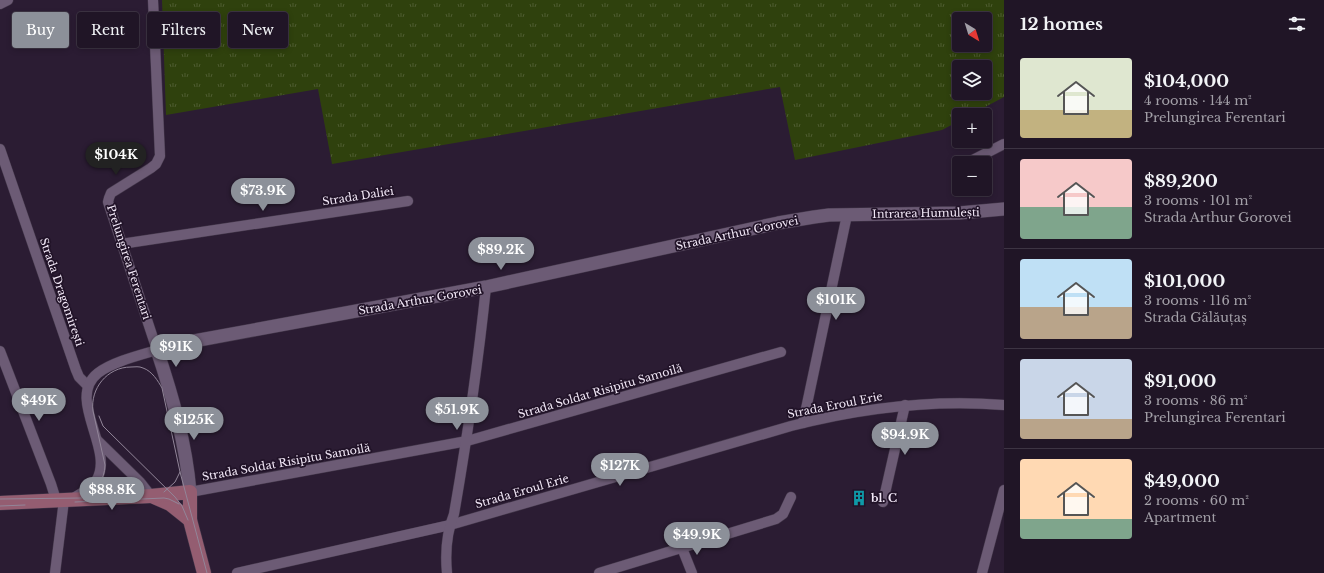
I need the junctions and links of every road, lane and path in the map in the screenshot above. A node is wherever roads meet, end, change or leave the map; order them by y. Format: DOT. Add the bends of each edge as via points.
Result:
graph roads {
  1 [pos="8,0"];
  2 [pos="153,0"];
  3 [pos="0,4"];
  4 [pos="1004,144"];
  5 [pos="0,149"];
  6 [pos="981,156"];
  7 [pos="408,201"];
  8 [pos="1004,209"];
  9 [pos="847,215"];
  10 [pos="121,244"];
  11 [pos="486,287"];
  12 [pos="157,350"];
  13 [pos="0,351"];
  14 [pos="781,352"];
  15 [pos="88,386"];
  16 [pos="906,405"];
  17 [pos="1004,405"];
  18 [pos="803,423"];
  19 [pos="96,440"];
  20 [pos="467,441"];
  21 [pos="1004,490"];
  22 [pos="190,492"];
  23 [pos="151,496"];
  24 [pos="791,497"];
  25 [pos="63,500"];
  26 [pos="884,502"];
  27 [pos="0,503"];
  28 [pos="190,520"];
  29 [pos="1000,521"];
  30 [pos="450,525"];
  31 [pos="682,548"];
  32 [pos="55,573"];
  33 [pos="204,573"];
  34 [pos="237,573"];
  35 [pos="447,573"];
  36 [pos="599,573"];
  37 [pos="692,573"];
  38 [pos="982,573"];
  1 -- 3 [label="street"];
  2 -- 10 [label="street, Prelungirea Ferentari" via="160,156 156,164 117,189 109,198 109,208"];
  4 -- 6 [label="street"];
  5 -- 15 [label="street, Strada Dragomirești" via="76,370"];
  7 -- 10 [label="street, Strada Daliei"];
  8 -- 9 [label="street, Intrarea Humulești" via="959,213"];
  9 -- 11 [label="street, Strada Arthur Gorovei" via="814,216"];
  9 -- 18 [label="street"];
  10 -- 12 [label="street, Prelungirea Ferentari"];
  11 -- 12 [label="street, Strada Arthur Gorovei"];
  11 -- 20 [label="street"];
  12 -- 15 [label="street" via="102,370"];
  12 -- 22 [label="street, Prelungirea Ferentari" via="171,394"];
  13 -- 25 [label="street" via="51,484"];
  14 -- 20 [label="street, Strada Soldat Risipitu Samoilă"];
  15 -- 19 [label="street" via="88,411"];
  16 -- 17 [label="street, Strada Eroul Erie"];
  16 -- 18 [label="street, Strada Eroul Erie" via="866,409"];
  16 -- 26 [label="street"];
  18 -- 30 [label="street, Strada Eroul Erie"];
  19 -- 23 [label="street"];
  19 -- 25 [label="street" via="101,464 98,478 92,486"];
  20 -- 22 [label="street, Strada Soldat Risipitu Samoilă"];
  20 -- 30 [label="street"];
  21 -- 29 [label="street"];
  22 -- 23 [label="main road"];
  22 -- 28 [label="main road, Prelungirea Ferentari"];
  23 -- 25 [label="main road"];
  23 -- 28 [label="main road" via="170,504"];
  24 -- 31 [label="street" via="783,514 776,519"];
  25 -- 27 [label="main road"];
  25 -- 32 [label="street"];
  28 -- 33 [label="main road, Prelungirea Ferentari"];
  29 -- 38 [label="street"];
  30 -- 34 [label="street, Strada Eroul Erie"];
  30 -- 35 [label="street" via="446,550"];
  31 -- 36 [label="street"];
  31 -- 37 [label="street"];
}
